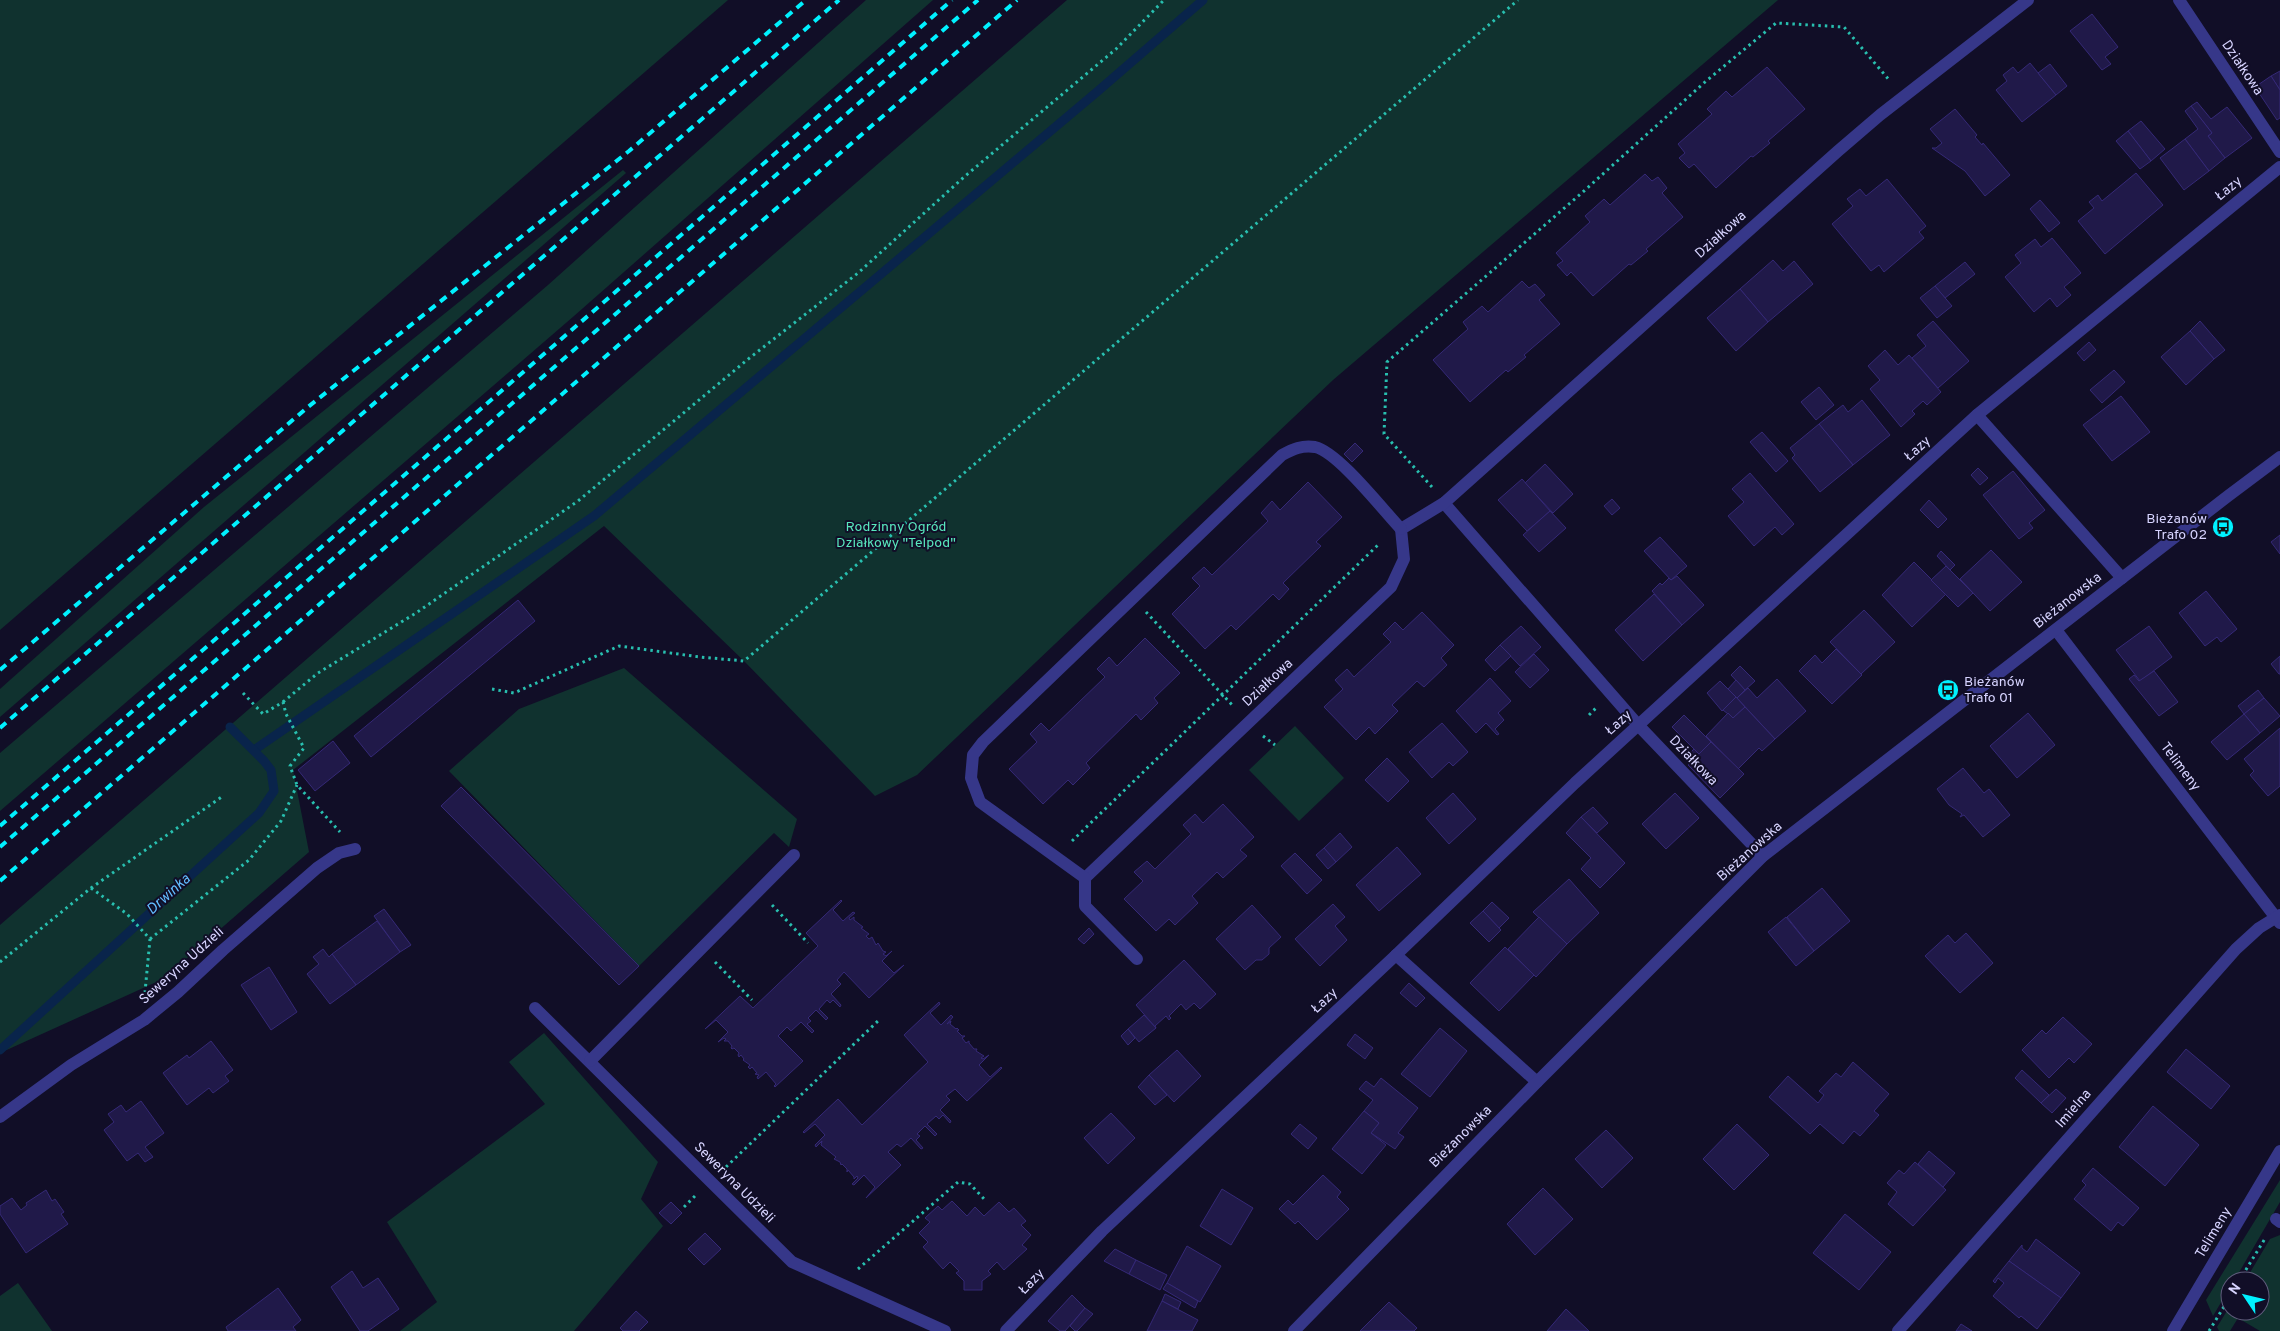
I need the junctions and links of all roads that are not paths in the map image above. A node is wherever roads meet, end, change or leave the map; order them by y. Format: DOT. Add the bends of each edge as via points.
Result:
graph roads {
  1 [pos="2028,0"];
  2 [pos="2179,0"];
  3 [pos="2280,152"];
  4 [pos="2280,167"];
  5 [pos="1977,415"];
  6 [pos="2280,457"];
  7 [pos="1444,503"];
  8 [pos="1401,529"];
  9 [pos="2122,578"];
  10 [pos="2056,630"];
  11 [pos="1639,726"];
  12 [pos="355,849"];
  13 [pos="794,855"];
  14 [pos="1763,856"];
  15 [pos="1085,878"];
  16 [pos="2279,919"];
  17 [pos="1396,955"];
  18 [pos="1136,959"];
  19 [pos="535,1008"];
  20 [pos="590,1061"];
  21 [pos="1537,1082"];
  22 [pos="0,1117"];
  23 [pos="2280,1151"];
  24 [pos="945,1331"];
  25 [pos="1006,1331"];
  26 [pos="1294,1331"];
  27 [pos="1898,1331"];
  28 [pos="2173,1331"];
  1 -- 7 [label="street, Działkowa" via="1838,151"];
  2 -- 3 [label="street, Działkowa"];
  4 -- 5 [label="street, Łazy"];
  5 -- 9 [label="street"];
  5 -- 11 [label="street, Łazy"];
  6 -- 9 [label="street, Bieżanowska"];
  7 -- 8 [label="street, Działkowa"];
  7 -- 11 [label="street, Działkowa"];
  8 -- 15 [label="street, Działkowa" via="1404,559 1391,587"];
  8 -- 15 [label="street" via="1332,455 1316,447 1300,446 1282,455 983,742 973,755 971,778 980,802"];
  9 -- 10 [label="street, Bieżanowska"];
  10 -- 14 [label="street, Bieżanowska"];
  10 -- 16 [label="street, Telimeny"];
  11 -- 14 [label="street, Działkowa"];
  11 -- 17 [label="street, Łazy"];
  12 -- 22 [label="street, Seweryna Udzieli" via="339,853 316,868 144,1020 71,1065"];
  13 -- 20 [label="street"];
  14 -- 21 [label="street, Bieżanowska"];
  15 -- 18 [label="street" via="1085,906"];
  16 -- 27 [label="street, Imielna" via="2259,928 2236,949"];
  17 -- 21 [label="street"];
  17 -- 25 [label="street, Łazy" via="1102,1231"];
  19 -- 20 [label="street, Seweryna Udzieli"];
  20 -- 24 [label="street, Seweryna Udzieli" via="792,1262"];
  21 -- 26 [label="street, Bieżanowska"];
  23 -- 28 [label="street, Telimeny"];
}
